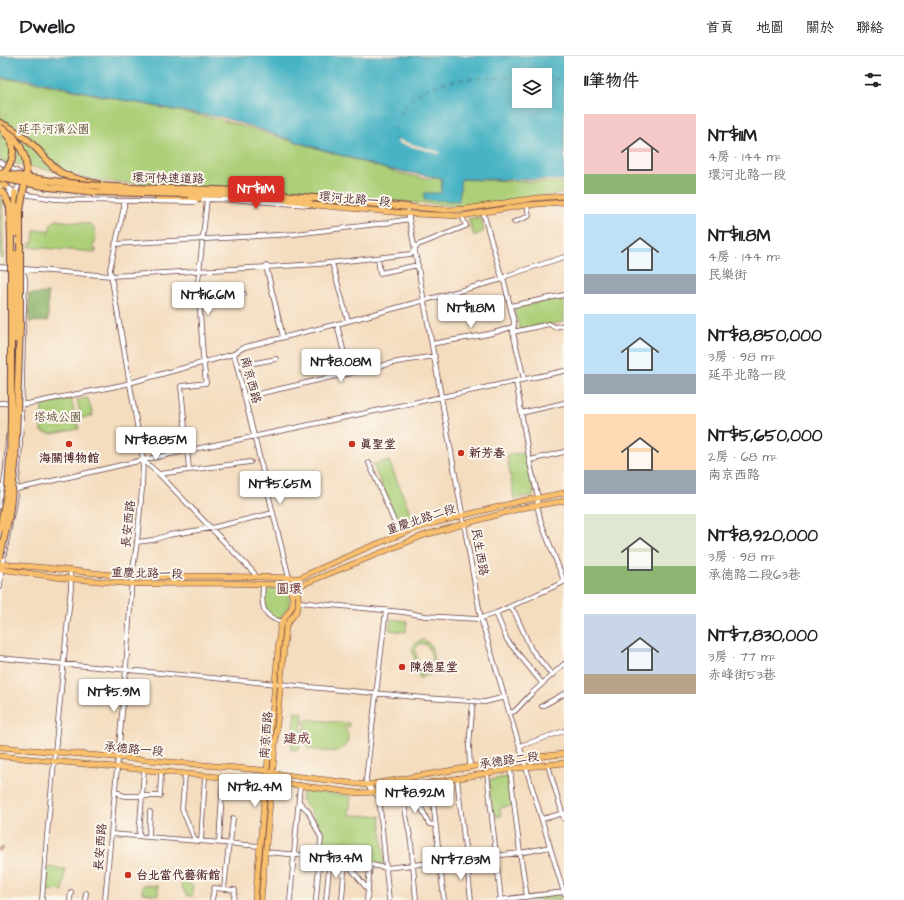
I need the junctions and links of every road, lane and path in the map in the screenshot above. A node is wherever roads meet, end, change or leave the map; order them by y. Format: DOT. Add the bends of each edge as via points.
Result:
graph roads {
  1 [pos="0,123"];
  2 [pos="0,128"];
  3 [pos="0,163"];
  4 [pos="0,169"];
  5 [pos="0,175"];
  6 [pos="0,182"];
  7 [pos="3,186"];
  8 [pos="108,186"];
  9 [pos="0,191"];
  10 [pos="15,193"];
  11 [pos="564,196"];
  12 [pos="199,199"];
  13 [pos="207,199"];
  14 [pos="124,201"];
  15 [pos="564,202"];
  16 [pos="314,205"];
  17 [pos="527,205"];
  18 [pos="483,212"];
  19 [pos="408,213"];
  20 [pos="462,216"];
  21 [pos="514,222"];
  22 [pos="202,239"];
  23 [pos="115,244"];
  24 [pos="414,249"];
  25 [pos="564,257"];
  26 [pos="378,258"];
  27 [pos="332,262"];
  28 [pos="418,265"];
  29 [pos="266,266"];
  30 [pos="0,267"];
  31 [pos="9,268"];
  32 [pos="22,269"];
  33 [pos="199,270"];
  34 [pos="111,276"];
  35 [pos="503,279"];
  36 [pos="244,294"];
  37 [pos="564,295"];
  38 [pos="228,296"];
  39 [pos="424,300"];
  40 [pos="510,306"];
  41 [pos="24,311"];
  42 [pos="8,313"];
  43 [pos="348,321"];
  44 [pos="337,324"];
  45 [pos="564,325"];
  46 [pos="514,326"];
  47 [pos="513,332"];
  48 [pos="283,337"];
  49 [pos="432,344"];
  50 [pos="16,348"];
  51 [pos="234,354"];
  52 [pos="435,356"];
  53 [pos="276,359"];
  54 [pos="204,363"];
  55 [pos="238,366"];
  56 [pos="564,371"];
  57 [pos="349,374"];
  58 [pos="524,379"];
  59 [pos="516,381"];
  60 [pos="23,383"];
  61 [pos="130,383"];
  62 [pos="9,385"];
  63 [pos="18,392"];
  64 [pos="11,396"];
  65 [pos="245,397"];
  66 [pos="442,397"];
  67 [pos="0,403"];
  68 [pos="564,403"];
  69 [pos="9,404"];
  70 [pos="22,404"];
  71 [pos="521,413"];
  72 [pos="254,437"];
  73 [pos="186,451"];
  74 [pos="564,452"];
  75 [pos="142,460"];
  76 [pos="530,460"];
  77 [pos="250,462"];
  78 [pos="369,463"];
  79 [pos="189,470"];
  80 [pos="159,474"];
  81 [pos="2,487"];
  82 [pos="17,489"];
  83 [pos="564,493"];
  84 [pos="538,497"];
  85 [pos="564,500"];
  86 [pos="537,505"];
  87 [pos="0,507"];
  88 [pos="273,513"];
  89 [pos="464,515"];
  90 [pos="465,524"];
  91 [pos="211,528"];
  92 [pos="0,529"];
  93 [pos="400,535"];
  94 [pos="137,542"];
  95 [pos="0,557"];
  96 [pos="1,567"];
  97 [pos="70,570"];
  98 [pos="132,577"];
  99 [pos="256,577"];
  100 [pos="289,578"];
  101 [pos="71,579"];
  102 [pos="564,581"];
  103 [pos="132,584"];
  104 [pos="263,584"];
  105 [pos="288,585"];
  106 [pos="294,585"];
  107 [pos="0,587"];
  108 [pos="299,602"];
  109 [pos="510,606"];
  110 [pos="386,610"];
  111 [pos="496,613"];
  112 [pos="481,619"];
  113 [pos="282,622"];
  114 [pos="0,658"];
  115 [pos="64,664"];
  116 [pos="564,664"];
  117 [pos="126,669"];
  118 [pos="552,675"];
  119 [pos="542,683"];
  120 [pos="278,684"];
  121 [pos="376,693"];
  122 [pos="564,694"];
  123 [pos="505,697"];
  124 [pos="473,701"];
  125 [pos="542,706"];
  126 [pos="510,713"];
  127 [pos="564,731"];
  128 [pos="520,746"];
  129 [pos="0,747"];
  130 [pos="54,752"];
  131 [pos="564,754"];
  132 [pos="0,756"];
  133 [pos="118,758"];
  134 [pos="523,759"];
  135 [pos="54,760"];
  136 [pos="564,763"];
  137 [pos="548,765"];
  138 [pos="470,767"];
  139 [pos="526,767"];
  140 [pos="117,768"];
  141 [pos="510,769"];
  142 [pos="144,770"];
  143 [pos="161,772"];
  144 [pos="270,772"];
  145 [pos="487,773"];
  146 [pos="185,774"];
  147 [pos="205,776"];
  148 [pos="223,778"];
  149 [pos="457,778"];
  150 [pos="269,781"];
  151 [pos="431,782"];
  152 [pos="300,785"];
  153 [pos="367,785"];
  154 [pos="414,785"];
  155 [pos="401,787"];
  156 [pos="115,792"];
  157 [pos="373,792"];
  158 [pos="142,796"];
  159 [pos="299,802"];
  160 [pos="150,812"];
  161 [pos="563,813"];
  162 [pos="233,818"];
  163 [pos="542,819"];
  164 [pos="564,819"];
  165 [pos="435,825"];
  166 [pos="111,834"];
  167 [pos="139,836"];
  168 [pos="149,837"];
  169 [pos="195,840"];
  170 [pos="201,841"];
  171 [pos="219,842"];
  172 [pos="229,843"];
  173 [pos="260,846"];
  174 [pos="550,847"];
  175 [pos="265,852"];
  176 [pos="520,853"];
  177 [pos="294,855"];
  178 [pos="495,856"];
  179 [pos="320,857"];
  180 [pos="330,858"];
  181 [pos="467,859"];
  182 [pos="345,862"];
  183 [pos="440,862"];
  184 [pos="370,865"];
  185 [pos="413,865"];
  186 [pos="386,868"];
  187 [pos="562,876"];
  188 [pos="224,889"];
  189 [pos="368,890"];
  190 [pos="71,892"];
  191 [pos="86,893"];
  192 [pos="564,893"];
  193 [pos="527,897"];
  194 [pos="42,900"];
  195 [pos="70,900"];
  196 [pos="85,900"];
  197 [pos="105,900"];
  198 [pos="212,900"];
  199 [pos="234,900"];
  200 [pos="255,900"];
  201 [pos="261,900"];
  202 [pos="290,900"];
  203 [pos="316,900"];
  204 [pos="326,900"];
  205 [pos="342,900"];
  206 [pos="367,900"];
  207 [pos="389,900"];
  208 [pos="416,900"];
  209 [pos="444,900"];
  210 [pos="472,900"];
  211 [pos="498,900"];
  212 [pos="501,900"];
  1 -- 8 [label="highway, bridge" via="25,138 60,171 72,177"];
  2 -- 5 [label="highway, bridge" via="9,138 13,154 10,164"];
  2 -- 63 [label="highway, bridge" via="17,141 26,163 20,210"];
  3 -- 10 [label="street" via="16,174 23,175"];
  4 -- 12 [label="highway, bridge" via="69,181 123,197"];
  5 -- 8 [label="highway, 環河快速道路, bridge"];
  5 -- 16 [label="highway, 環河快速道路, bridge" via="49,187 94,192 243,195 301,201"];
  6 -- 7 [label="highway"];
  7 -- 10 [label="street"];
  8 -- 19 [label="highway, 環河快速道路, bridge" via="240,191 349,202"];
  9 -- 10 [label="street, 環河北路一段"];
  9 -- 64 [label="highway, bridge" via="8,200 10,214"];
  10 -- 14 [label="street, 環河北路一段" via="54,199"];
  10 -- 31 [label="street" via="8,198"];
  10 -- 32 [label="street" via="21,200"];
  10 -- 50 [label="highway, bridge"];
  11 -- 19 [label="main road, 環河北路一段" via="465,209"];
  12 -- 13 [label="street, 環河北路一段"];
  12 -- 14 [label="street, 環河北路一段" via="194,202"];
  13 -- 16 [label="street, 環河北路一段"];
  13 -- 22 [label="street"];
  14 -- 23 [label="street, 長安西路"];
  15 -- 17 [label="main road, 環河北路一段"];
  16 -- 19 [label="main road, 環河北路一段"];
  17 -- 18 [label="main road, 環河北路一段"];
  17 -- 21 [label="street" via="529,216"];
  18 -- 20 [label="main road, 環河北路一段"];
  18 -- 35 [label="street"];
  19 -- 20 [label="main road, 環河北路一段"];
  19 -- 22 [label="street" via="386,223 307,233"];
  19 -- 24 [label="street, 民生西路"];
  20 -- 24 [label="street" via="466,226 418,245"];
  22 -- 23 [label="street"];
  22 -- 33 [label="street"];
  23 -- 34 [label="street, 長安西路"];
  24 -- 26 [label="street" via="411,254"];
  24 -- 28 [label="street, 民生西路"];
  25 -- 35 [label="street"];
  26 -- 27 [label="street"];
  26 -- 28 [label="street" via="380,273"];
  27 -- 29 [label="street"];
  27 -- 43 [label="street"];
  28 -- 39 [label="street, 民生西路"];
  29 -- 33 [label="street"];
  29 -- 48 [label="street"];
  30 -- 31 [label="street"];
  31 -- 32 [label="street"];
  31 -- 42 [label="street"];
  32 -- 34 [label="street"];
  32 -- 41 [label="street" via="25,278"];
  33 -- 34 [label="street"];
  33 -- 54 [label="street"];
  34 -- 61 [label="street, 長安西路"];
  35 -- 39 [label="street"];
  35 -- 40 [label="street"];
  36 -- 38 [label="street"];
  37 -- 40 [label="street"];
  39 -- 43 [label="street"];
  39 -- 49 [label="street, 民生西路"];
  40 -- 46 [label="street"];
  41 -- 42 [label="street" via="17,314"];
  41 -- 60 [label="street"];
  42 -- 62 [label="street"];
  43 -- 44 [label="street"];
  44 -- 48 [label="street"];
  44 -- 57 [label="street"];
  45 -- 47 [label="street" via="555,327 549,324"];
  46 -- 47 [label="street"];
  46 -- 49 [label="street" via="478,336"];
  47 -- 58 [label="street"];
  48 -- 51 [label="street" via="245,347"];
  49 -- 52 [label="street, 民生西路"];
  50 -- 63 [label="highway, bridge"];
  50 -- 64 [label="highway, bridge"];
  51 -- 54 [label="street, 南京西路"];
  51 -- 55 [label="street, 南京西路"];
  52 -- 57 [label="street"];
  52 -- 66 [label="street, 民生西路"];
  53 -- 55 [label="street"];
  54 -- 61 [label="street, 南京西路"];
  54 -- 73 [label="street" via="206,383 181,386"];
  55 -- 65 [label="street, 南京西路"];
  56 -- 58 [label="street"];
  57 -- 65 [label="street"];
  58 -- 59 [label="street"];
  59 -- 66 [label="street"];
  59 -- 71 [label="street"];
  60 -- 62 [label="street" via="15,377"];
  60 -- 70 [label="street"];
  61 -- 70 [label="street, 南京西路"];
  61 -- 75 [label="street, 長安西路"];
  62 -- 69 [label="street"];
  63 -- 95 [label="highway, bridge" via="13,490"];
  64 -- 92 [label="highway, bridge" via="9,473"];
  65 -- 72 [label="street, 南京西路"];
  66 -- 72 [label="street"];
  66 -- 89 [label="street, 民生西路"];
  67 -- 69 [label="street, 南京西路"];
  68 -- 71 [label="street"];
  69 -- 70 [label="street, 南京西路"];
  69 -- 81 [label="street"];
  70 -- 82 [label="street"];
  71 -- 76 [label="street"];
  72 -- 73 [label="street"];
  72 -- 88 [label="street, 南京西路"];
  73 -- 75 [label="street"];
  73 -- 79 [label="street"];
  74 -- 76 [label="street"];
  75 -- 80 [label="street"];
  75 -- 82 [label="street"];
  75 -- 94 [label="street, 長安西路"];
  76 -- 84 [label="street"];
  77 -- 79 [label="street"];
  78 -- 93 [label="street"];
  79 -- 80 [label="street"];
  80 -- 91 [label="street"];
  81 -- 82 [label="street"];
  81 -- 87 [label="street"];
  82 -- 96 [label="street"];
  83 -- 84 [label="main road, 重慶北路二段"];
  84 -- 86 [label="street"];
  84 -- 89 [label="main road, 重慶北路二段"];
  85 -- 86 [label="main road, 重慶北路二段"];
  86 -- 90 [label="main road, 重慶北路二段"];
  86 -- 102 [label="street"];
  88 -- 91 [label="street"];
  88 -- 100 [label="street, 南京西路"];
  89 -- 90 [label="street, 民生西路"];
  89 -- 93 [label="main road, 重慶北路二段"];
  90 -- 106 [label="main road, 重慶北路二段" via="425,535 301,585"];
  90 -- 112 [label="street, 民生西路"];
  91 -- 94 [label="street"];
  91 -- 99 [label="street"];
  93 -- 100 [label="main road, 重慶北路二段" via="299,578"];
  94 -- 98 [label="street, 長安西路"];
  96 -- 97 [label="main road, 重慶北路一段"];
  96 -- 101 [label="main road, 重慶北路一段"];
  96 -- 107 [label="street"];
  97 -- 98 [label="main road, 重慶北路一段"];
  97 -- 101 [label="street"];
  98 -- 99 [label="main road, 重慶北路一段"];
  98 -- 103 [label="street, 長安西路"];
  99 -- 100 [label="main road, 重慶北路一段"];
  100 -- 105 [label="main road, 南京西路"];
  100 -- 106 [label="main road, 南京西路"];
  101 -- 103 [label="main road, 重慶北路一段"];
  101 -- 115 [label="street"];
  102 -- 109 [label="street"];
  103 -- 104 [label="main road, 重慶北路一段"];
  103 -- 117 [label="street, 長安西路"];
  104 -- 105 [label="main road, 重慶北路一段"];
  104 -- 113 [label="street" via="263,609 268,616"];
  105 -- 106 [label="main road, 重慶北路一段"];
  105 -- 113 [label="main road, 南京西路" via="293,604"];
  106 -- 108 [label="main road, 南京西路"];
  108 -- 110 [label="street"];
  108 -- 120 [label="main road, 南京西路" via="296,612 286,626"];
  109 -- 111 [label="street"];
  109 -- 118 [label="street" via="531,649"];
  110 -- 112 [label="street" via="425,616"];
  110 -- 121 [label="street"];
  111 -- 112 [label="street"];
  111 -- 119 [label="street" via="507,640"];
  112 -- 123 [label="street, 民生西路"];
  113 -- 120 [label="main road, 南京西路"];
  114 -- 115 [label="street"];
  115 -- 117 [label="street"];
  115 -- 130 [label="street"];
  116 -- 118 [label="street"];
  117 -- 120 [label="street"];
  117 -- 133 [label="street, 長安西路"];
  118 -- 119 [label="street"];
  119 -- 126 [label="street"];
  120 -- 121 [label="street"];
  120 -- 144 [label="main road, 南京西路"];
  121 -- 124 [label="street"];
  121 -- 153 [label="street"];
  122 -- 125 [label="street"];
  123 -- 124 [label="street" via="485,702"];
  123 -- 126 [label="street, 民生西路"];
  124 -- 138 [label="street"];
  126 -- 128 [label="street, 民生西路"];
  127 -- 128 [label="street"];
  128 -- 134 [label="street, 民生西路"];
  129 -- 130 [label="main road, 承德路一段"];
  130 -- 133 [label="main road, 承德路一段"];
  130 -- 135 [label="street"];
  131 -- 134 [label="main road, 承德路二段"];
  132 -- 135 [label="main road, 承德路一段"];
  133 -- 140 [label="street, 長安西路"];
  133 -- 144 [label="main road, 承德路一段"];
  134 -- 138 [label="main road, 承德路二段"];
  134 -- 139 [label="street, 民生西路"];
  135 -- 140 [label="main road, 承德路一段" via="111,765"];
  135 -- 194 [label="street"];
  136 -- 137 [label="main road, 承德路二段"];
  137 -- 139 [label="main road, 承德路二段"];
  137 -- 161 [label="street"];
  138 -- 153 [label="main road, 承德路二段"];
  139 -- 141 [label="main road, 承德路二段"];
  139 -- 163 [label="street, 民生西路"];
  140 -- 142 [label="main road, 承德路一段"];
  140 -- 156 [label="street, 長安西路"];
  141 -- 145 [label="main road, 承德路二段"];
  141 -- 176 [label="street"];
  142 -- 143 [label="main road, 承德路一段"];
  142 -- 158 [label="street"];
  143 -- 146 [label="main road, 承德路一段"];
  143 -- 158 [label="street" via="160,796"];
  144 -- 150 [label="main road, 南京西路"];
  144 -- 153 [label="main road, 承德路二段"];
  145 -- 149 [label="main road, 承德路二段"];
  145 -- 178 [label="street"];
  146 -- 147 [label="main road, 承德路一段"];
  146 -- 169 [label="street" via="182,809"];
  147 -- 148 [label="main road, 承德路一段"];
  147 -- 170 [label="street"];
  148 -- 150 [label="main road, 承德路一段"];
  148 -- 171 [label="street"];
  149 -- 151 [label="main road, 承德路二段"];
  149 -- 181 [label="street"];
  150 -- 152 [label="main road, 承德路二段"];
  150 -- 173 [label="main road, 南京西路"];
  150 -- 175 [label="main road, 南京西路"];
  151 -- 154 [label="main road, 承德路二段"];
  151 -- 165 [label="street"];
  152 -- 157 [label="main road, 承德路二段" via="358,793"];
  152 -- 159 [label="street"];
  153 -- 157 [label="street"];
  154 -- 155 [label="main road, 承德路二段"];
  154 -- 165 [label="street" via="428,824"];
  155 -- 157 [label="main road, 承德路二段"];
  155 -- 185 [label="street"];
  156 -- 158 [label="street" via="125,796"];
  156 -- 166 [label="street, 長安西路"];
  157 -- 186 [label="street" via="379,797"];
  158 -- 167 [label="street"];
  159 -- 177 [label="street"];
  159 -- 179 [label="street" via="308,811 321,838"];
  160 -- 168 [label="street"];
  161 -- 163 [label="street"];
  161 -- 164 [label="street"];
  162 -- 172 [label="street"];
  163 -- 174 [label="street, 民生西路"];
  165 -- 183 [label="street"];
  166 -- 167 [label="street"];
  166 -- 197 [label="street, 長安西路"];
  167 -- 168 [label="street"];
  168 -- 169 [label="street"];
  169 -- 170 [label="street"];
  170 -- 171 [label="street"];
  171 -- 172 [label="street"];
  172 -- 173 [label="street"];
  172 -- 188 [label="street"];
  173 -- 200 [label="main road, 南京西路"];
  174 -- 176 [label="street"];
  174 -- 187 [label="street, 民生西路"];
  175 -- 177 [label="street"];
  175 -- 201 [label="main road, 南京西路"];
  176 -- 178 [label="street"];
  176 -- 193 [label="street"];
  177 -- 179 [label="street"];
  177 -- 202 [label="street"];
  178 -- 181 [label="street"];
  178 -- 212 [label="street"];
  179 -- 180 [label="street"];
  179 -- 203 [label="street"];
  180 -- 182 [label="street"];
  180 -- 204 [label="street"];
  181 -- 183 [label="street"];
  181 -- 210 [label="street"];
  182 -- 184 [label="street"];
  182 -- 189 [label="street"];
  182 -- 205 [label="street"];
  183 -- 185 [label="street"];
  183 -- 209 [label="street"];
  184 -- 186 [label="street"];
  184 -- 189 [label="street"];
  185 -- 186 [label="street"];
  185 -- 208 [label="street"];
  186 -- 207 [label="street"];
  187 -- 192 [label="street, 民生西路"];
  188 -- 198 [label="street" via="214,888"];
  188 -- 199 [label="street" via="235,890"];
  189 -- 206 [label="street"];
  190 -- 195 [label="street"];
  191 -- 196 [label="street"];
  192 -- 193 [label="street"];
  193 -- 212 [label="street"];
  211 -- 212 [label="street"];
}
